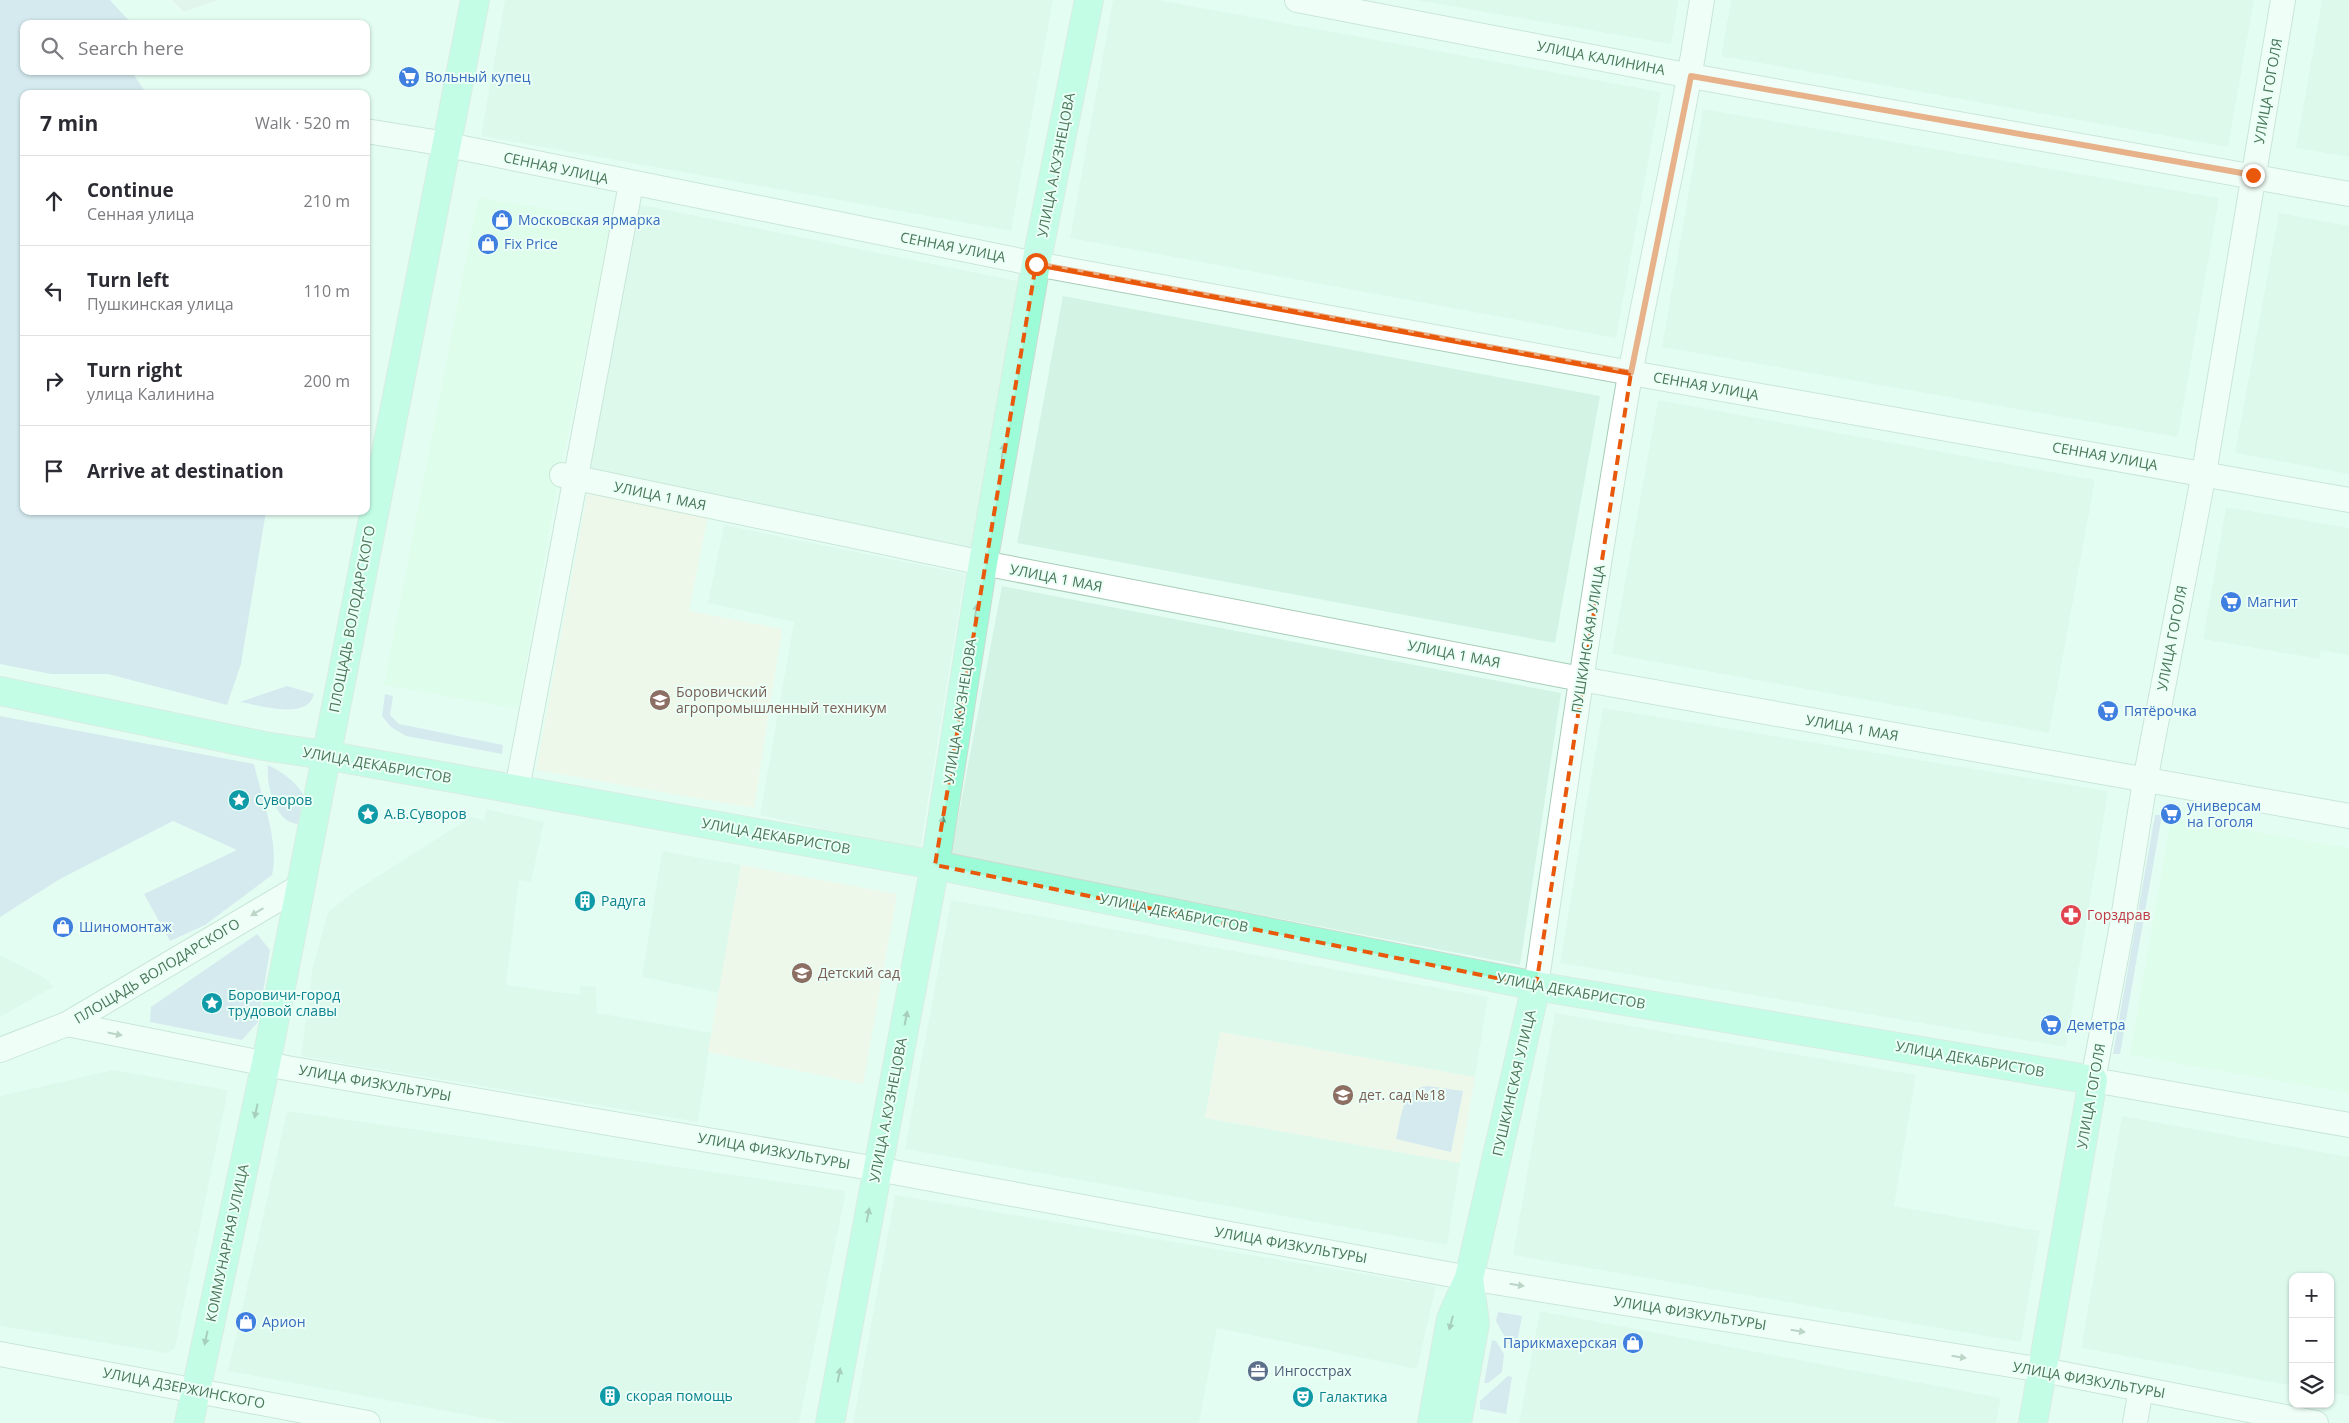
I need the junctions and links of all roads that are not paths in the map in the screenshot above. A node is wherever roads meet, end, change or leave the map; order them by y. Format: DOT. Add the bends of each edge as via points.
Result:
graph roads {
  1 [pos="475,0"];
  2 [pos="1090,0"];
  3 [pos="1296,0"];
  4 [pos="1702,0"];
  5 [pos="2284,0"];
  6 [pos="1691,76"];
  7 [pos="370,132"];
  8 [pos="445,145"];
  9 [pos="2253,175"];
  10 [pos="631,184"];
  11 [pos="2349,194"];
  12 [pos="1036,264"];
  13 [pos="1631,373"];
  14 [pos="2204,473"];
  15 [pos="569,477"];
  16 [pos="2349,500"];
  17 [pos="984,564"];
  18 [pos="1581,679"];
  19 [pos="0,691"];
  20 [pos="326,754"];
  21 [pos="2145,781"];
  22 [pos="516,789"];
  23 [pos="2349,816"];
  24 [pos="935,865"];
  25 [pos="299,887"];
  26 [pos="1536,986"];
  27 [pos="67,1024"];
  28 [pos="0,1050"];
  29 [pos="266,1063"];
  30 [pos="2093,1080"];
  31 [pos="2349,1125"];
  32 [pos="877,1169"];
  33 [pos="1469,1278"];
  34 [pos="0,1354"];
  35 [pos="2043,1370"];
  36 [pos="2141,1389"];
  37 [pos="195,1390"];
  38 [pos="189,1423"];
  39 [pos="368,1423"];
  40 [pos="830,1423"];
  41 [pos="1432,1423"];
  42 [pos="1457,1423"];
  43 [pos="2033,1423"];
  44 [pos="2135,1423"];
  45 [pos="2316,1423"];
  1 -- 8 [label="main road, ПЛОЩАДЬ ВОЛОДАРСКОГО"];
  2 -- 12 [label="main road, УЛИЦА А.КУЗНЕЦОВА"];
  3 -- 6 [label="street, УЛИЦА КАЛИНИНА"];
  4 -- 6 [label="street, ПУШКИНСКАЯ УЛИЦА"];
  5 -- 9 [label="street, УЛИЦА ГОГОЛЯ"];
  6 -- 9 [label="street, УЛИЦА КАЛИНИНА"];
  6 -- 13 [label="street, ПУШКИНСКАЯ УЛИЦА"];
  7 -- 8 [label="street, СЕННАЯ УЛИЦА"];
  8 -- 10 [label="street, СЕННАЯ УЛИЦА"];
  8 -- 20 [label="main road, ПЛОЩАДЬ ВОЛОДАРСКОГО"];
  9 -- 11 [label="street, УЛИЦА КАЛИНИНА"];
  9 -- 14 [label="street, УЛИЦА ГОГОЛЯ"];
  10 -- 12 [label="street, СЕННАЯ УЛИЦА"];
  10 -- 15 [label="street"];
  12 -- 13 [label="street, СЕННАЯ УЛИЦА"];
  17 -- 12 [label="main road, УЛИЦА А.КУЗНЕЦОВА, one-way"];
  13 -- 14 [label="street, СЕННАЯ УЛИЦА"];
  13 -- 18 [label="street, ПУШКИНСКАЯ УЛИЦА"];
  14 -- 16 [label="street, СЕННАЯ УЛИЦА"];
  14 -- 21 [label="street, УЛИЦА ГОГОЛЯ"];
  15 -- 17 [label="street, УЛИЦА 1 МАЯ"];
  15 -- 22 [label="street"];
  17 -- 18 [label="street, УЛИЦА 1 МАЯ"];
  24 -- 17 [label="main road, УЛИЦА А.КУЗНЕЦОВА, one-way"];
  18 -- 21 [label="street, УЛИЦА 1 МАЯ"];
  18 -- 26 [label="street, ПУШКИНСКАЯ УЛИЦА"];
  19 -- 20 [label="main road, УЛИЦА ДЕКАБРИСТОВ" via="264,746"];
  20 -- 22 [label="main road, УЛИЦА ДЕКАБРИСТОВ"];
  20 -- 25 [label="main road, ПЛОЩАДЬ ВОЛОДАРСКОГО"];
  21 -- 23 [label="street, УЛИЦА 1 МАЯ"];
  21 -- 30 [label="street, УЛИЦА ГОГОЛЯ"];
  22 -- 24 [label="main road, УЛИЦА ДЕКАБРИСТОВ"];
  24 -- 26 [label="main road, УЛИЦА ДЕКАБРИСТОВ"];
  32 -- 24 [label="main road, УЛИЦА А.КУЗНЕЦОВА, one-way"];
  25 -- 27 [label="street, ПЛОЩАДЬ ВОЛОДАРСКОГО, one-way"];
  25 -- 29 [label="main road, ПЛОЩАДЬ ВОЛОДАРСКОГО"];
  26 -- 30 [label="main road, УЛИЦА ДЕКАБРИСТОВ"];
  26 -- 33 [label="main road, ПУШКИНСКАЯ УЛИЦА"];
  27 -- 28 [label="street, ПЛОЩАДЬ ВОЛОДАРСКОГО"];
  27 -- 29 [label="street, ПЛОЩАДЬ ВОЛОДАРСКОГО, one-way"];
  29 -- 32 [label="street, УЛИЦА ФИЗКУЛЬТУРЫ"];
  29 -- 37 [label="main road, КОММУНАРНАЯ УЛИЦА, one-way"];
  30 -- 31 [label="street, УЛИЦА ДЕКАБРИСТОВ"];
  30 -- 35 [label="main road, УЛИЦА ГОГОЛЯ"];
  32 -- 33 [label="street, УЛИЦА ФИЗКУЛЬТУРЫ"];
  40 -- 32 [label="main road, УЛИЦА А.КУЗНЕЦОВА, one-way"];
  33 -- 35 [label="street, УЛИЦА ФИЗКУЛЬТУРЫ, one-way"];
  33 -- 41 [label="main road, ПУШКИНСКАЯ УЛИЦА, one-way" via="1451,1320"];
  33 -- 42 [label="main road, ПУШКИНСКАЯ УЛИЦА" via="1475,1323"];
  34 -- 37 [label="street, УЛИЦА ДЗЕРЖИНСКОГО"];
  35 -- 36 [label="street, УЛИЦА ФИЗКУЛЬТУРЫ"];
  35 -- 43 [label="main road, УЛИЦА ГОГОЛЯ"];
  36 -- 44 [label="street"];
  36 -- 45 [label="street, УЛИЦА ФИЗКУЛЬТУРЫ"];
  37 -- 38 [label="main road, КОММУНАРНАЯ УЛИЦА"];
  37 -- 39 [label="street, УЛИЦА ДЗЕРЖИНСКОГО"];
}
